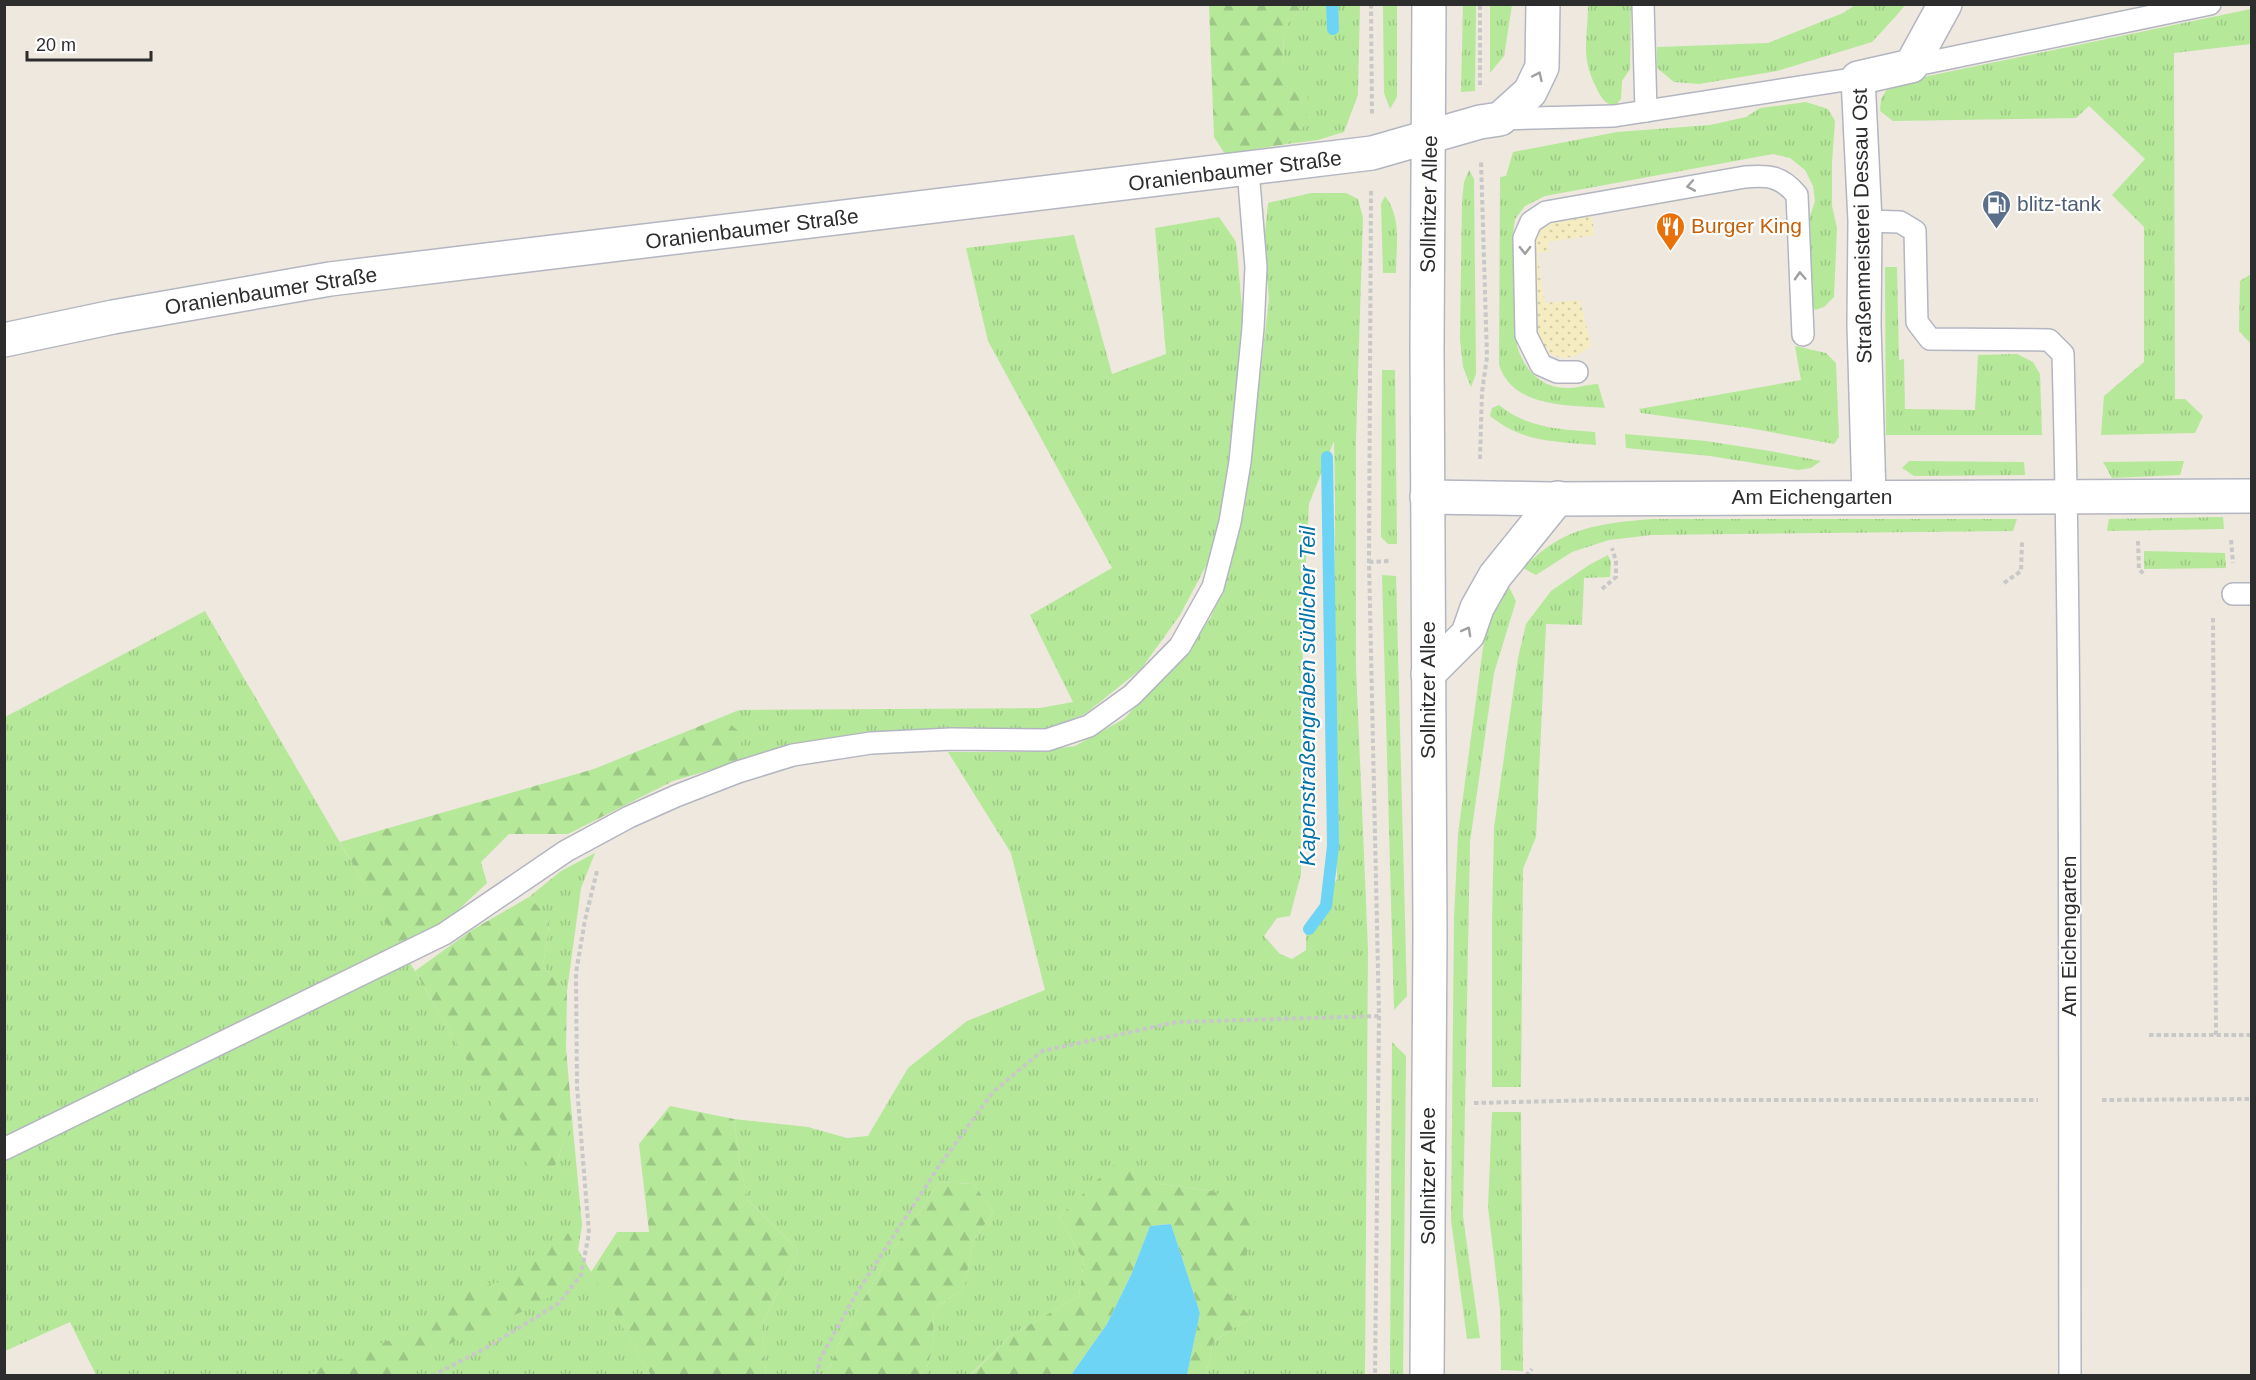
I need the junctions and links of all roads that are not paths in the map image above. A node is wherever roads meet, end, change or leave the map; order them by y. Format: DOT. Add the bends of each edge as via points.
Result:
graph roads {
  1 [pos="1429,4"];
  2 [pos="1543,4"];
  3 [pos="1643,4"];
  4 [pos="1946,4"];
  5 [pos="2210,4"];
  6 [pos="1911,66"];
  7 [pos="1858,78"];
  8 [pos="1647,111"];
  9 [pos="1490,120"];
  10 [pos="1430,138"];
  11 [pos="1248,170"];
  12 [pos="1865,221"];
  13 [pos="1803,335"];
  14 [pos="4,340"];
  15 [pos="1577,372"];
  16 [pos="2252,496"];
  17 [pos="1427,497"];
  18 [pos="1869,497"];
  19 [pos="2067,497"];
  20 [pos="1558,498"];
  21 [pos="1428,674"];
  22 [pos="4,1149"];
  23 [pos="1427,1376"];
  24 [pos="2070,1376"];
  1 -- 10 [label="street, Sollnitzer Allee"];
  9 -- 2 [label="street, one-way" via="1530,93 1542,67"];
  3 -- 8 [label="lane"];
  4 -- 6 [label="street"];
  5 -- 6 [label="lane"];
  6 -- 7 [label="street, Straßenmeisterei Dessau Ost"];
  7 -- 8 [label="lane"];
  7 -- 12 [label="street, Straßenmeisterei Dessau Ost"];
  8 -- 9 [label="lane" via="1614,116"];
  9 -- 10 [label="street, Oranienbaumer Straße"];
  10 -- 11 [label="street, Oranienbaumer Straße" via="1372,153"];
  10 -- 17 [label="street, Sollnitzer Allee"];
  11 -- 14 [label="street, Oranienbaumer Straße" via="330,279"];
  11 -- 22 [label="lane" via="1256,267 1253,328 1230,522 1213,587 1180,645 1132,695 1089,726 1047,740 951,739 860,745 793,755 676,796 566,851 444,934"];
  12 -- 18 [label="street, Straßenmeisterei Dessau Ost"];
  12 -- 19 [label="lane, Am Eichengarten" via="1900,222 1915,231 1917,322 1930,339 2049,340 2063,354"];
  13 -- 15 [label="lane, one-way" via="1797,195 1788,184 1769,175 1745,177 1546,212 1532,222 1524,238 1526,335 1541,365 1557,372"];
  16 -- 19 [label="street, Am Eichengarten"];
  17 -- 20 [label="street, Am Eichengarten"];
  17 -- 21 [label="street, Sollnitzer Allee"];
  18 -- 19 [label="street, Am Eichengarten"];
  18 -- 20 [label="street, Am Eichengarten"];
  19 -- 24 [label="lane, Am Eichengarten"];
  21 -- 20 [label="street, one-way" via="1468,634 1476,608 1495,576"];
  21 -- 23 [label="street, Sollnitzer Allee"];
}
